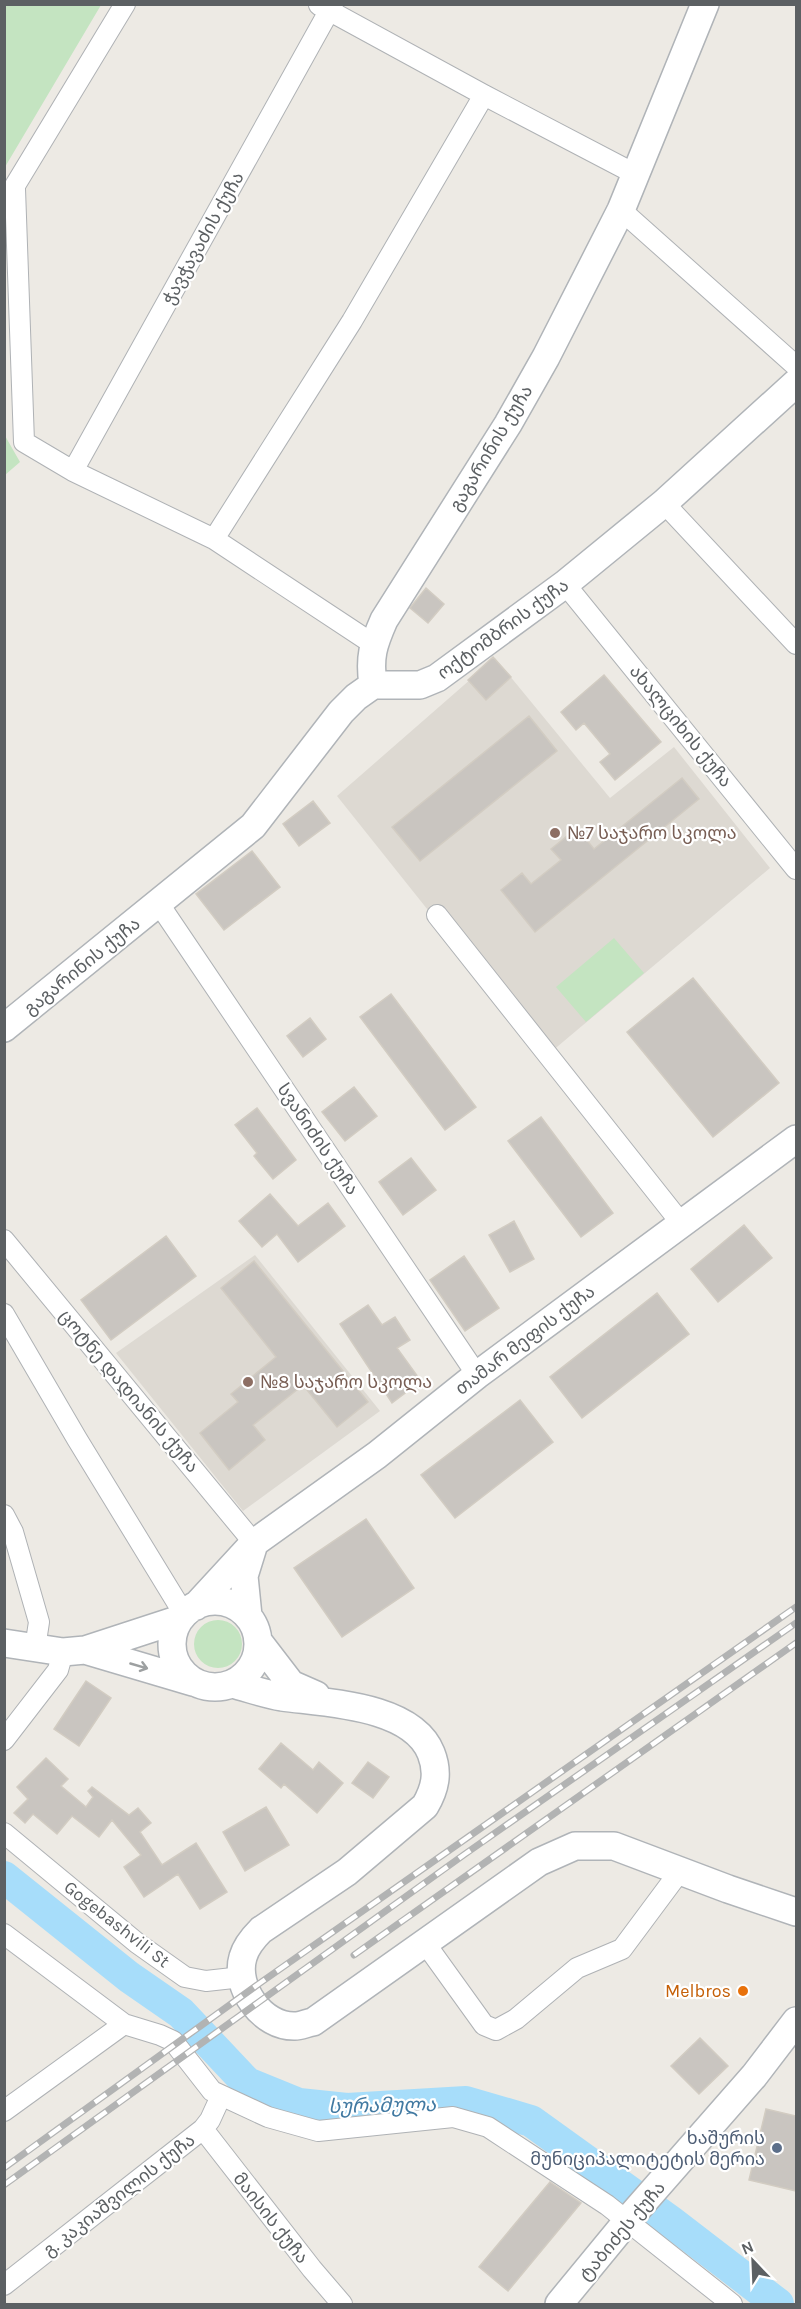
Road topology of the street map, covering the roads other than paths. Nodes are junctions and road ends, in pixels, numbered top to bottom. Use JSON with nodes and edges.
{"nodes":[{"id":1,"x":125,"y":4,"type":"edge"},
{"id":2,"x":705,"y":4,"type":"edge"},
{"id":3,"x":327,"y":7,"type":"edge"},
{"id":4,"x":484,"y":95,"type":"junction"},
{"id":5,"x":637,"y":174,"type":"junction"},
{"id":6,"x":10,"y":196,"type":"edge"},
{"id":7,"x":621,"y":210,"type":"junction"},
{"id":8,"x":796,"y":366,"type":"edge"},
{"id":9,"x":792,"y":395,"type":"edge"},
{"id":10,"x":73,"y":471,"type":"junction"},
{"id":11,"x":664,"y":503,"type":"junction"},
{"id":12,"x":214,"y":540,"type":"junction"},
{"id":13,"x":565,"y":584,"type":"junction"},
{"id":14,"x":373,"y":644,"type":"junction"},
{"id":15,"x":796,"y":644,"type":"edge"},
{"id":16,"x":373,"y":685,"type":"junction"},
{"id":17,"x":796,"y":869,"type":"edge"},
{"id":18,"x":159,"y":904,"type":"junction"},
{"id":19,"x":436,"y":915,"type":"dead end"},
{"id":20,"x":4,"y":1028,"type":"edge"},
{"id":21,"x":796,"y":1139,"type":"edge"},
{"id":22,"x":681,"y":1223,"type":"junction"},
{"id":23,"x":4,"y":1240,"type":"edge"},
{"id":24,"x":4,"y":1314,"type":"edge"},
{"id":25,"x":477,"y":1375,"type":"junction"},
{"id":26,"x":4,"y":1515,"type":"edge"},
{"id":27,"x":255,"y":1542,"type":"junction"},
{"id":28,"x":187,"y":1613,"type":"junction"},
{"id":29,"x":248,"y":1616,"type":"junction"},
{"id":30,"x":258,"y":1641,"type":"junction"},
{"id":31,"x":4,"y":1643,"type":"edge"},
{"id":32,"x":35,"y":1648,"type":"junction"},
{"id":33,"x":74,"y":1651,"type":"junction"},
{"id":34,"x":194,"y":1682,"type":"junction"},
{"id":35,"x":232,"y":1684,"type":"junction"},
{"id":36,"x":337,"y":1703,"type":"junction"},
{"id":37,"x":4,"y":1740,"type":"edge"},
{"id":38,"x":4,"y":1833,"type":"edge"},
{"id":39,"x":680,"y":1871,"type":"junction"},
{"id":40,"x":796,"y":1912,"type":"edge"},
{"id":41,"x":4,"y":1934,"type":"edge"},
{"id":42,"x":425,"y":1943,"type":"junction"},
{"id":43,"x":242,"y":1977,"type":"junction"},
{"id":44,"x":796,"y":2021,"type":"edge"},
{"id":45,"x":124,"y":2024,"type":"junction"},
{"id":46,"x":787,"y":2045,"type":"edge"},
{"id":47,"x":221,"y":2096,"type":"junction"},
{"id":48,"x":4,"y":2111,"type":"edge"},
{"id":49,"x":202,"y":2129,"type":"junction"},
{"id":50,"x":630,"y":2218,"type":"junction"},
{"id":51,"x":4,"y":2285,"type":"edge"},
{"id":52,"x":342,"y":2304,"type":"edge"},
{"id":53,"x":559,"y":2304,"type":"edge"},
{"id":54,"x":732,"y":2304,"type":"edge"}],
"edges":[{"from":1,"to":6,"type":"street"},
{"from":2,"to":5,"type":"street","name":"გაგარინის ქუჩა"},
{"from":3,"to":4,"type":"street"},
{"from":3,"to":10,"type":"street","name":"ჭავჭავაძის ქუჩა"},
{"from":4,"to":5,"type":"street"},
{"from":4,"to":12,"type":"street"},
{"from":5,"to":7,"type":"street","name":"გაგარინის ქუჩა"},
{"from":6,"to":10,"type":"street"},
{"from":7,"to":8,"type":"street"},
{"from":7,"to":14,"type":"street","name":"გაგარინის ქუჩა"},
{"from":9,"to":11,"type":"street","name":"ოქტომბრის ქუჩა"},
{"from":10,"to":12,"type":"street"},
{"from":11,"to":13,"type":"street","name":"ოქტომბრის ქუჩა"},
{"from":11,"to":15,"type":"street"},
{"from":12,"to":14,"type":"street"},
{"from":13,"to":16,"type":"street","name":"ოქტომბრის ქუჩა"},
{"from":13,"to":17,"type":"street","name":"ახალციხის ქუჩა"},
{"from":14,"to":16,"type":"street","name":"გაგარინის ქუჩა"},
{"from":16,"to":18,"type":"street"},
{"from":18,"to":20,"type":"street","name":"გაგარინის ქუჩა"},
{"from":18,"to":25,"type":"street","name":"სვანიძის ქუჩა"},
{"from":19,"to":22,"type":"street"},
{"from":21,"to":22,"type":"street","name":"თამარ მეფის ქუჩა"},
{"from":22,"to":25,"type":"street","name":"თამარ მეფის ქუჩა"},
{"from":23,"to":27,"type":"street","name":"ცოტნე დადიანის ქუჩა"},
{"from":24,"to":28,"type":"street"},
{"from":25,"to":27,"type":"street","name":"თამარ მეფის ქუჩა"},
{"from":26,"to":32,"type":"street"},
{"from":27,"to":28,"type":"street","name":"თამარ მეფის ქუჩა"},
{"from":27,"to":29,"type":"street"},
{"from":28,"to":29,"type":"street"},
{"from":28,"to":33,"type":"street"},
{"from":28,"to":34,"type":"street"},
{"from":29,"to":30,"type":"street"},
{"from":30,"to":35,"type":"street"},
{"from":30,"to":36,"type":"street"},
{"from":31,"to":32,"type":"street"},
{"from":32,"to":33,"type":"street"},
{"from":33,"to":34,"type":"street","one_way":true},
{"from":33,"to":37,"type":"street"},
{"from":34,"to":35,"type":"street"},
{"from":35,"to":36,"type":"street"},
{"from":36,"to":43,"type":"street"},
{"from":38,"to":43,"type":"street","name":"Gogebashvili St"},
{"from":39,"to":40,"type":"street"},
{"from":39,"to":42,"type":"street"},
{"from":39,"to":42,"type":"street"},
{"from":41,"to":45,"type":"street"},
{"from":42,"to":43,"type":"street"},
{"from":44,"to":46,"type":"street","name":"ტაბიძეს ქუჩა"},
{"from":45,"to":47,"type":"street"},
{"from":45,"to":48,"type":"street"},
{"from":46,"to":50,"type":"street","name":"ტაბიძეს ქუჩა"},
{"from":47,"to":49,"type":"street","name":"გ. კაკიაშვილის ქუჩა"},
{"from":47,"to":50,"type":"street"},
{"from":49,"to":51,"type":"street","name":"გ. კაკიაშვილის ქუჩა"},
{"from":49,"to":52,"type":"street","name":"მაისის ქუჩა"},
{"from":50,"to":53,"type":"street","name":"ტაბიძეს ქუჩა"},
{"from":50,"to":54,"type":"street"}]}
